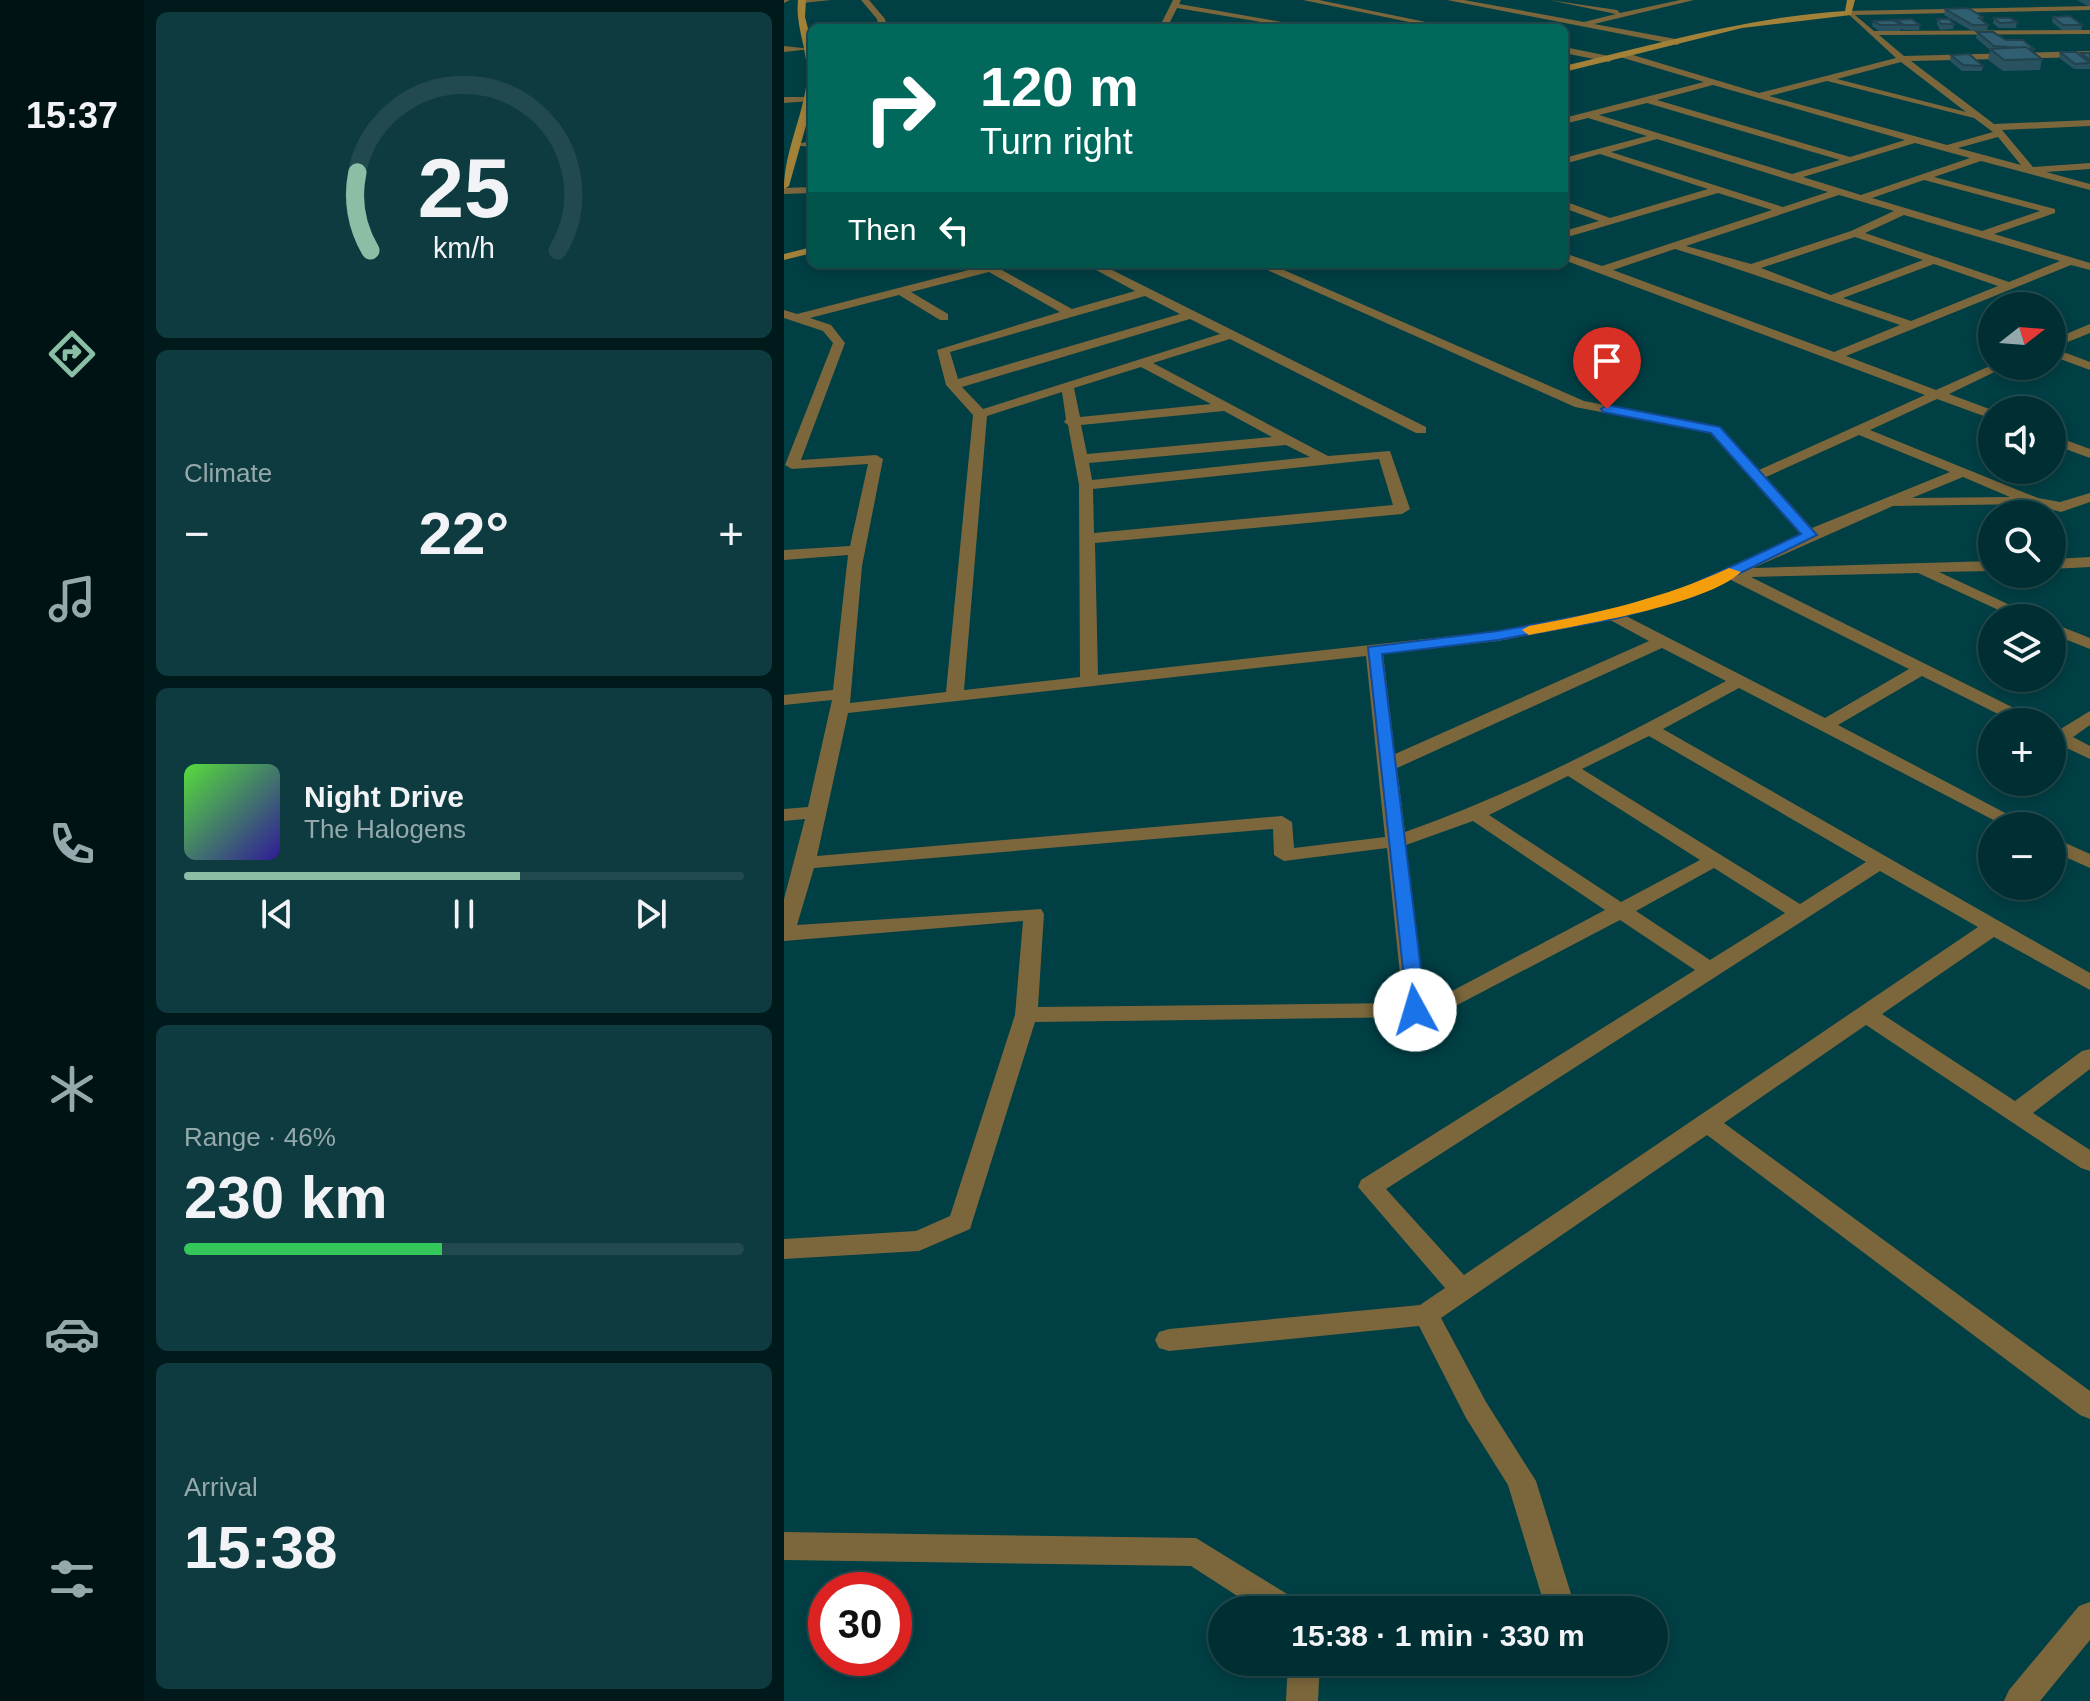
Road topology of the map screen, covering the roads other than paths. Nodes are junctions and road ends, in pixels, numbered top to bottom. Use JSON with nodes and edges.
{"nodes":[{"id":1,"x":827,"y":0,"type":"edge"},
{"id":2,"x":865,"y":0,"type":"edge"},
{"id":3,"x":1307,"y":0,"type":"edge"},
{"id":4,"x":1341,"y":0,"type":"edge"},
{"id":5,"x":1451,"y":0,"type":"edge"},
{"id":6,"x":1494,"y":0,"type":"edge"},
{"id":7,"x":1553,"y":0,"type":"edge"},
{"id":8,"x":1643,"y":0,"type":"edge"},
{"id":9,"x":1690,"y":0,"type":"edge"},
{"id":10,"x":1851,"y":0,"type":"edge"},
{"id":11,"x":1953,"y":0,"type":"edge"},
{"id":12,"x":802,"y":1,"type":"edge"},
{"id":13,"x":1175,"y":3,"type":"edge"},
{"id":14,"x":1326,"y":4,"type":"junction"},
{"id":15,"x":1671,"y":4,"type":"junction"},
{"id":16,"x":1476,"y":5,"type":"junction"},
{"id":17,"x":2090,"y":8,"type":"edge"},
{"id":18,"x":1963,"y":11,"type":"junction"},
{"id":19,"x":1848,"y":13,"type":"junction"},
{"id":20,"x":1625,"y":14,"type":"junction"},
{"id":21,"x":1275,"y":21,"type":"junction"},
{"id":22,"x":882,"y":24,"type":"edge"},
{"id":23,"x":1165,"y":24,"type":"edge"},
{"id":24,"x":1264,"y":24,"type":"edge"},
{"id":25,"x":1291,"y":24,"type":"edge"},
{"id":26,"x":1430,"y":24,"type":"edge"},
{"id":27,"x":1579,"y":25,"type":"junction"},
{"id":28,"x":1966,"y":31,"type":"junction"},
{"id":29,"x":2090,"y":32,"type":"edge"},
{"id":30,"x":1872,"y":33,"type":"junction"},
{"id":31,"x":1678,"y":42,"type":"junction"},
{"id":32,"x":808,"y":43,"type":"edge"},
{"id":33,"x":808,"y":47,"type":"edge"},
{"id":34,"x":784,"y":49,"type":"edge"},
{"id":35,"x":1568,"y":51,"type":"edge"},
{"id":36,"x":2090,"y":54,"type":"edge"},
{"id":37,"x":1623,"y":55,"type":"junction"},
{"id":38,"x":1994,"y":56,"type":"junction"},
{"id":39,"x":1609,"y":59,"type":"junction"},
{"id":40,"x":1902,"y":59,"type":"junction"},
{"id":41,"x":1568,"y":68,"type":"edge"},
{"id":42,"x":1828,"y":79,"type":"junction"},
{"id":43,"x":1712,"y":83,"type":"junction"},
{"id":44,"x":808,"y":94,"type":"edge"},
{"id":45,"x":1759,"y":96,"type":"junction"},
{"id":46,"x":784,"y":100,"type":"edge"},
{"id":47,"x":1648,"y":100,"type":"junction"},
{"id":48,"x":1590,"y":115,"type":"junction"},
{"id":49,"x":808,"y":116,"type":"edge"},
{"id":50,"x":1568,"y":120,"type":"edge"},
{"id":51,"x":2090,"y":123,"type":"edge"},
{"id":52,"x":1993,"y":127,"type":"junction"},
{"id":53,"x":1654,"y":137,"type":"junction"},
{"id":54,"x":1915,"y":140,"type":"junction"},
{"id":55,"x":808,"y":144,"type":"edge"},
{"id":56,"x":796,"y":145,"type":"junction"},
{"id":57,"x":1948,"y":148,"type":"junction"},
{"id":58,"x":1599,"y":151,"type":"junction"},
{"id":59,"x":1983,"y":157,"type":"junction"},
{"id":60,"x":1848,"y":159,"type":"junction"},
{"id":61,"x":1568,"y":160,"type":"edge"},
{"id":62,"x":2090,"y":166,"type":"edge"},
{"id":63,"x":2030,"y":170,"type":"junction"},
{"id":64,"x":1920,"y":176,"type":"junction"},
{"id":65,"x":1794,"y":177,"type":"junction"},
{"id":66,"x":2090,"y":187,"type":"edge"},
{"id":67,"x":784,"y":188,"type":"edge"},
{"id":68,"x":808,"y":190,"type":"edge"},
{"id":69,"x":1716,"y":190,"type":"junction"},
{"id":70,"x":1838,"y":192,"type":"junction"},
{"id":71,"x":1858,"y":199,"type":"junction"},
{"id":72,"x":1568,"y":206,"type":"edge"},
{"id":73,"x":1780,"y":209,"type":"junction"},
{"id":74,"x":1901,"y":212,"type":"junction"},
{"id":75,"x":1609,"y":221,"type":"junction"},
{"id":76,"x":1855,"y":233,"type":"junction"},
{"id":77,"x":1568,"y":234,"type":"edge"},
{"id":78,"x":1984,"y":234,"type":"junction"},
{"id":79,"x":1672,"y":245,"type":"junction"},
{"id":80,"x":808,"y":251,"type":"edge"},
{"id":81,"x":784,"y":257,"type":"edge"},
{"id":82,"x":1568,"y":258,"type":"edge"},
{"id":83,"x":1934,"y":260,"type":"junction"},
{"id":84,"x":2071,"y":261,"type":"junction"},
{"id":85,"x":2090,"y":267,"type":"edge"},
{"id":86,"x":990,"y":268,"type":"joint"},
{"id":87,"x":1099,"y":268,"type":"edge"},
{"id":88,"x":1269,"y":268,"type":"edge"},
{"id":89,"x":1751,"y":268,"type":"junction"},
{"id":90,"x":1601,"y":270,"type":"junction"},
{"id":91,"x":2007,"y":285,"type":"junction"},
{"id":92,"x":900,"y":291,"type":"junction"},
{"id":93,"x":1145,"y":292,"type":"junction"},
{"id":94,"x":1833,"y":298,"type":"junction"},
{"id":95,"x":1070,"y":313,"type":"junction"},
{"id":96,"x":1189,"y":315,"type":"junction"},
{"id":97,"x":791,"y":316,"type":"edge"},
{"id":98,"x":944,"y":317,"type":"dead end"},
{"id":99,"x":1908,"y":324,"type":"junction"},
{"id":100,"x":2090,"y":328,"type":"edge"},
{"id":101,"x":1229,"y":335,"type":"junction"},
{"id":102,"x":2066,"y":339,"type":"edge"},
{"id":103,"x":1833,"y":357,"type":"junction"},
{"id":104,"x":2066,"y":357,"type":"edge"},
{"id":105,"x":1141,"y":362,"type":"junction"},
{"id":106,"x":2090,"y":366,"type":"edge"},
{"id":107,"x":1978,"y":375,"type":"edge"},
{"id":108,"x":953,"y":385,"type":"junction"},
{"id":109,"x":1067,"y":386,"type":"junction"},
{"id":110,"x":1935,"y":394,"type":"junction"},
{"id":111,"x":1227,"y":407,"type":"junction"},
{"id":112,"x":1978,"y":410,"type":"edge"},
{"id":113,"x":980,"y":414,"type":"junction"},
{"id":114,"x":1071,"y":422,"type":"junction"},
{"id":115,"x":1421,"y":430,"type":"dead end"},
{"id":116,"x":1858,"y":430,"type":"junction"},
{"id":117,"x":1291,"y":440,"type":"junction"},
{"id":118,"x":791,"y":444,"type":"edge"},
{"id":119,"x":2066,"y":445,"type":"edge"},
{"id":120,"x":2090,"y":454,"type":"edge"},
{"id":121,"x":1080,"y":459,"type":"junction"},
{"id":122,"x":1327,"y":461,"type":"junction"},
{"id":123,"x":788,"y":465,"type":"edge"},
{"id":124,"x":1963,"y":472,"type":"junction"},
{"id":125,"x":1757,"y":476,"type":"junction"},
{"id":126,"x":1086,"y":485,"type":"junction"},
{"id":127,"x":2090,"y":497,"type":"edge"},
{"id":128,"x":2032,"y":500,"type":"edge"},
{"id":129,"x":1978,"y":502,"type":"edge"},
{"id":130,"x":1888,"y":503,"type":"junction"},
{"id":131,"x":2066,"y":505,"type":"edge"},
{"id":132,"x":1810,"y":535,"type":"junction"},
{"id":133,"x":1085,"y":539,"type":"junction"},
{"id":134,"x":857,"y":550,"type":"junction"},
{"id":135,"x":784,"y":555,"type":"edge"},
{"id":136,"x":2090,"y":562,"type":"edge"},
{"id":137,"x":2066,"y":563,"type":"edge"},
{"id":138,"x":1978,"y":567,"type":"edge"},
{"id":139,"x":1918,"y":569,"type":"junction"},
{"id":140,"x":1730,"y":573,"type":"junction"},
{"id":141,"x":1998,"y":604,"type":"edge"},
{"id":142,"x":1612,"y":615,"type":"junction"},
{"id":143,"x":2066,"y":634,"type":"edge"},
{"id":144,"x":1663,"y":641,"type":"junction"},
{"id":145,"x":2090,"y":644,"type":"edge"},
{"id":146,"x":1374,"y":650,"type":"junction"},
{"id":147,"x":1922,"y":669,"type":"junction"},
{"id":148,"x":1089,"y":681,"type":"junction"},
{"id":149,"x":1738,"y":681,"type":"junction"},
{"id":150,"x":955,"y":695,"type":"junction"},
{"id":151,"x":784,"y":700,"type":"edge"},
{"id":152,"x":840,"y":702,"type":"junction"},
{"id":153,"x":2000,"y":708,"type":"edge"},
{"id":154,"x":2090,"y":716,"type":"edge"},
{"id":155,"x":1825,"y":725,"type":"junction"},
{"id":156,"x":1650,"y":729,"type":"junction"},
{"id":157,"x":2066,"y":730,"type":"edge"},
{"id":158,"x":2066,"y":741,"type":"edge"},
{"id":159,"x":2090,"y":753,"type":"edge"},
{"id":160,"x":1387,"y":765,"type":"junction"},
{"id":161,"x":1569,"y":769,"type":"junction"},
{"id":162,"x":817,"y":812,"type":"junction"},
{"id":163,"x":1993,"y":812,"type":"edge"},
{"id":164,"x":1475,"y":814,"type":"junction"},
{"id":165,"x":784,"y":815,"type":"edge"},
{"id":166,"x":1398,"y":841,"type":"junction"},
{"id":167,"x":2066,"y":850,"type":"edge"},
{"id":168,"x":1715,"y":860,"type":"junction"},
{"id":169,"x":1880,"y":862,"type":"junction"},
{"id":170,"x":2090,"y":862,"type":"edge"},
{"id":171,"x":805,"y":863,"type":"junction"},
{"id":172,"x":1622,"y":912,"type":"junction"},
{"id":173,"x":1800,"y":913,"type":"junction"},
{"id":174,"x":1993,"y":927,"type":"junction"},
{"id":175,"x":784,"y":933,"type":"edge"},
{"id":176,"x":1710,"y":970,"type":"junction"},
{"id":177,"x":2079,"y":970,"type":"edge"},
{"id":178,"x":2090,"y":983,"type":"edge"},
{"id":179,"x":1415,"y":1010,"type":"junction"},
{"id":180,"x":1866,"y":1014,"type":"junction"},
{"id":181,"x":1026,"y":1015,"type":"junction"},
{"id":182,"x":2090,"y":1057,"type":"edge"},
{"id":183,"x":2016,"y":1113,"type":"junction"},
{"id":184,"x":1708,"y":1123,"type":"junction"},
{"id":185,"x":2090,"y":1162,"type":"edge"},
{"id":186,"x":784,"y":1249,"type":"edge"},
{"id":187,"x":1463,"y":1291,"type":"junction"},
{"id":188,"x":1426,"y":1315,"type":"junction"},
{"id":189,"x":1169,"y":1340,"type":"dead end"},
{"id":190,"x":2090,"y":1407,"type":"edge"},
{"id":191,"x":784,"y":1546,"type":"edge"},
{"id":192,"x":1264,"y":1596,"type":"edge"},
{"id":193,"x":1557,"y":1596,"type":"edge"},
{"id":194,"x":2090,"y":1616,"type":"edge"},
{"id":195,"x":1303,"y":1676,"type":"edge"},
{"id":196,"x":1302,"y":1701,"type":"edge"},
{"id":197,"x":2020,"y":1701,"type":"edge"}],
"edges":[{"from":1,"to":12,"type":"street"},
{"from":2,"to":22,"type":"street"},
{"from":3,"to":14,"type":"street"},
{"from":4,"to":14,"type":"street"},
{"from":5,"to":16,"type":"street"},
{"from":6,"to":16,"type":"street"},
{"from":7,"to":20,"type":"street"},
{"from":8,"to":15,"type":"street"},
{"from":9,"to":15,"type":"street"},
{"from":10,"to":19,"type":"street"},
{"from":11,"to":18,"type":"street"},
{"from":12,"to":32,"type":"street"},
{"from":13,"to":21,"type":"street"},
{"from":13,"to":23,"type":"street"},
{"from":14,"to":26,"type":"street"},
{"from":15,"to":20,"type":"street"},
{"from":16,"to":27,"type":"street"},
{"from":17,"to":18,"type":"street"},
{"from":18,"to":19,"type":"street"},
{"from":19,"to":30,"type":"street"},
{"from":19,"to":31,"type":"street"},
{"from":20,"to":27,"type":"street"},
{"from":21,"to":24,"type":"street"},
{"from":21,"to":25,"type":"street"},
{"from":27,"to":31,"type":"street"},
{"from":28,"to":29,"type":"street"},
{"from":28,"to":30,"type":"street"},
{"from":28,"to":38,"type":"street"},
{"from":30,"to":40,"type":"street"},
{"from":31,"to":37,"type":"street"},
{"from":33,"to":34,"type":"street"},
{"from":35,"to":39,"type":"street"},
{"from":36,"to":38,"type":"street"},
{"from":37,"to":39,"type":"street"},
{"from":37,"to":43,"type":"street"},
{"from":38,"to":40,"type":"street"},
{"from":39,"to":41,"type":"street"},
{"from":40,"to":42,"type":"street"},
{"from":40,"to":52,"type":"street"},
{"from":42,"to":45,"type":"street"},
{"from":42,"to":52,"type":"street"},
{"from":43,"to":45,"type":"street"},
{"from":43,"to":47,"type":"street"},
{"from":44,"to":46,"type":"street"},
{"from":45,"to":54,"type":"street"},
{"from":47,"to":48,"type":"street"},
{"from":47,"to":60,"type":"street"},
{"from":48,"to":50,"type":"street"},
{"from":48,"to":53,"type":"street"},
{"from":49,"to":56,"type":"street"},
{"from":51,"to":52,"type":"street"},
{"from":52,"to":57,"type":"street"},
{"from":52,"to":63,"type":"street"},
{"from":53,"to":58,"type":"street"},
{"from":53,"to":65,"type":"street"},
{"from":54,"to":57,"type":"street"},
{"from":54,"to":60,"type":"street"},
{"from":55,"to":56,"type":"street"},
{"from":56,"to":67,"type":"street"},
{"from":57,"to":59,"type":"street"},
{"from":58,"to":61,"type":"street"},
{"from":58,"to":69,"type":"street"},
{"from":59,"to":63,"type":"street"},
{"from":59,"to":64,"type":"street"},
{"from":60,"to":65,"type":"street"},
{"from":62,"to":63,"type":"street"},
{"from":63,"to":66,"type":"street"},
{"from":64,"to":71,"type":"street"},
{"from":64,"to":78,"type":"street"},
{"from":65,"to":70,"type":"street"},
{"from":67,"to":68,"type":"street"},
{"from":69,"to":73,"type":"street"},
{"from":69,"to":75,"type":"street"},
{"from":70,"to":71,"type":"street"},
{"from":70,"to":73,"type":"street"},
{"from":71,"to":74,"type":"street"},
{"from":72,"to":75,"type":"street"},
{"from":73,"to":79,"type":"street"},
{"from":74,"to":76,"type":"street"},
{"from":74,"to":78,"type":"street"},
{"from":75,"to":77,"type":"street"},
{"from":76,"to":83,"type":"street"},
{"from":76,"to":89,"type":"street"},
{"from":78,"to":84,"type":"street"},
{"from":79,"to":89,"type":"street"},
{"from":79,"to":90,"type":"street"},
{"from":80,"to":81,"type":"street"},
{"from":82,"to":90,"type":"street"},
{"from":83,"to":91,"type":"street"},
{"from":83,"to":94,"type":"street"},
{"from":84,"to":85,"type":"street"},
{"from":84,"to":91,"type":"street"},
{"from":86,"to":92,"type":"street"},
{"from":86,"to":95,"type":"street"},
{"from":87,"to":93,"type":"street"},
{"from":88,"to":125,"type":"street"},
{"from":89,"to":94,"type":"street"},
{"from":90,"to":103,"type":"street"},
{"from":91,"to":99,"type":"street"},
{"from":92,"to":97,"type":"street"},
{"from":92,"to":98,"type":"street"},
{"from":93,"to":95,"type":"street"},
{"from":93,"to":96,"type":"street"},
{"from":94,"to":99,"type":"street"},
{"from":95,"to":108,"type":"street"},
{"from":96,"to":101,"type":"street"},
{"from":96,"to":108,"type":"street"},
{"from":97,"to":118,"type":"street"},
{"from":99,"to":103,"type":"street"},
{"from":100,"to":102,"type":"street"},
{"from":101,"to":105,"type":"street"},
{"from":101,"to":115,"type":"street"},
{"from":103,"to":110,"type":"street"},
{"from":104,"to":106,"type":"street"},
{"from":105,"to":109,"type":"street"},
{"from":105,"to":111,"type":"street"},
{"from":107,"to":110,"type":"street"},
{"from":108,"to":113,"type":"street"},
{"from":109,"to":113,"type":"street"},
{"from":109,"to":114,"type":"street"},
{"from":110,"to":112,"type":"street"},
{"from":110,"to":116,"type":"street"},
{"from":111,"to":114,"type":"street"},
{"from":111,"to":117,"type":"street"},
{"from":113,"to":150,"type":"street"},
{"from":114,"to":121,"type":"street"},
{"from":116,"to":124,"type":"street"},
{"from":116,"to":125,"type":"street"},
{"from":117,"to":121,"type":"street"},
{"from":117,"to":122,"type":"street"},
{"from":118,"to":123,"type":"street"},
{"from":119,"to":120,"type":"street"},
{"from":121,"to":126,"type":"street"},
{"from":122,"to":126,"type":"street"},
{"from":122,"to":133,"type":"street"},
{"from":123,"to":134,"type":"street"},
{"from":124,"to":128,"type":"street"},
{"from":124,"to":130,"type":"street"},
{"from":125,"to":132,"type":"street"},
{"from":126,"to":133,"type":"street"},
{"from":127,"to":131,"type":"street"},
{"from":129,"to":130,"type":"street"},
{"from":130,"to":132,"type":"street"},
{"from":132,"to":140,"type":"street"},
{"from":133,"to":148,"type":"street"},
{"from":134,"to":135,"type":"street"},
{"from":134,"to":152,"type":"street"},
{"from":136,"to":137,"type":"street"},
{"from":138,"to":139,"type":"street"},
{"from":139,"to":140,"type":"street"},
{"from":139,"to":141,"type":"street"},
{"from":140,"to":142,"type":"street"},
{"from":140,"to":147,"type":"street"},
{"from":142,"to":144,"type":"street"},
{"from":142,"to":146,"type":"street"},
{"from":143,"to":145,"type":"street"},
{"from":144,"to":149,"type":"street"},
{"from":144,"to":160,"type":"street"},
{"from":146,"to":148,"type":"street"},
{"from":146,"to":160,"type":"street"},
{"from":147,"to":153,"type":"street"},
{"from":147,"to":155,"type":"street"},
{"from":148,"to":150,"type":"street"},
{"from":149,"to":155,"type":"street"},
{"from":149,"to":156,"type":"street"},
{"from":150,"to":152,"type":"street"},
{"from":151,"to":152,"type":"street"},
{"from":152,"to":162,"type":"street"},
{"from":154,"to":157,"type":"street"},
{"from":155,"to":163,"type":"street"},
{"from":156,"to":161,"type":"street"},
{"from":156,"to":169,"type":"street"},
{"from":158,"to":159,"type":"street"},
{"from":160,"to":166,"type":"street"},
{"from":161,"to":164,"type":"street"},
{"from":161,"to":168,"type":"street"},
{"from":162,"to":165,"type":"street"},
{"from":162,"to":171,"type":"street"},
{"from":164,"to":166,"type":"street"},
{"from":164,"to":172,"type":"street"},
{"from":166,"to":171,"type":"street"},
{"from":166,"to":179,"type":"street"},
{"from":167,"to":170,"type":"street"},
{"from":168,"to":172,"type":"street"},
{"from":168,"to":173,"type":"street"},
{"from":169,"to":173,"type":"street"},
{"from":169,"to":174,"type":"street"},
{"from":171,"to":175,"type":"street"},
{"from":172,"to":176,"type":"street"},
{"from":172,"to":179,"type":"street"},
{"from":173,"to":176,"type":"street"},
{"from":174,"to":177,"type":"street"},
{"from":174,"to":180,"type":"street"},
{"from":175,"to":181,"type":"street"},
{"from":176,"to":187,"type":"street"},
{"from":177,"to":178,"type":"street"},
{"from":179,"to":181,"type":"street"},
{"from":180,"to":183,"type":"street"},
{"from":180,"to":184,"type":"street"},
{"from":181,"to":186,"type":"street"},
{"from":182,"to":183,"type":"street"},
{"from":183,"to":185,"type":"street"},
{"from":184,"to":187,"type":"street"},
{"from":184,"to":190,"type":"street"},
{"from":187,"to":188,"type":"street"},
{"from":188,"to":189,"type":"street"},
{"from":188,"to":193,"type":"street"},
{"from":191,"to":192,"type":"street"},
{"from":194,"to":197,"type":"street"},
{"from":195,"to":196,"type":"street"}]}
